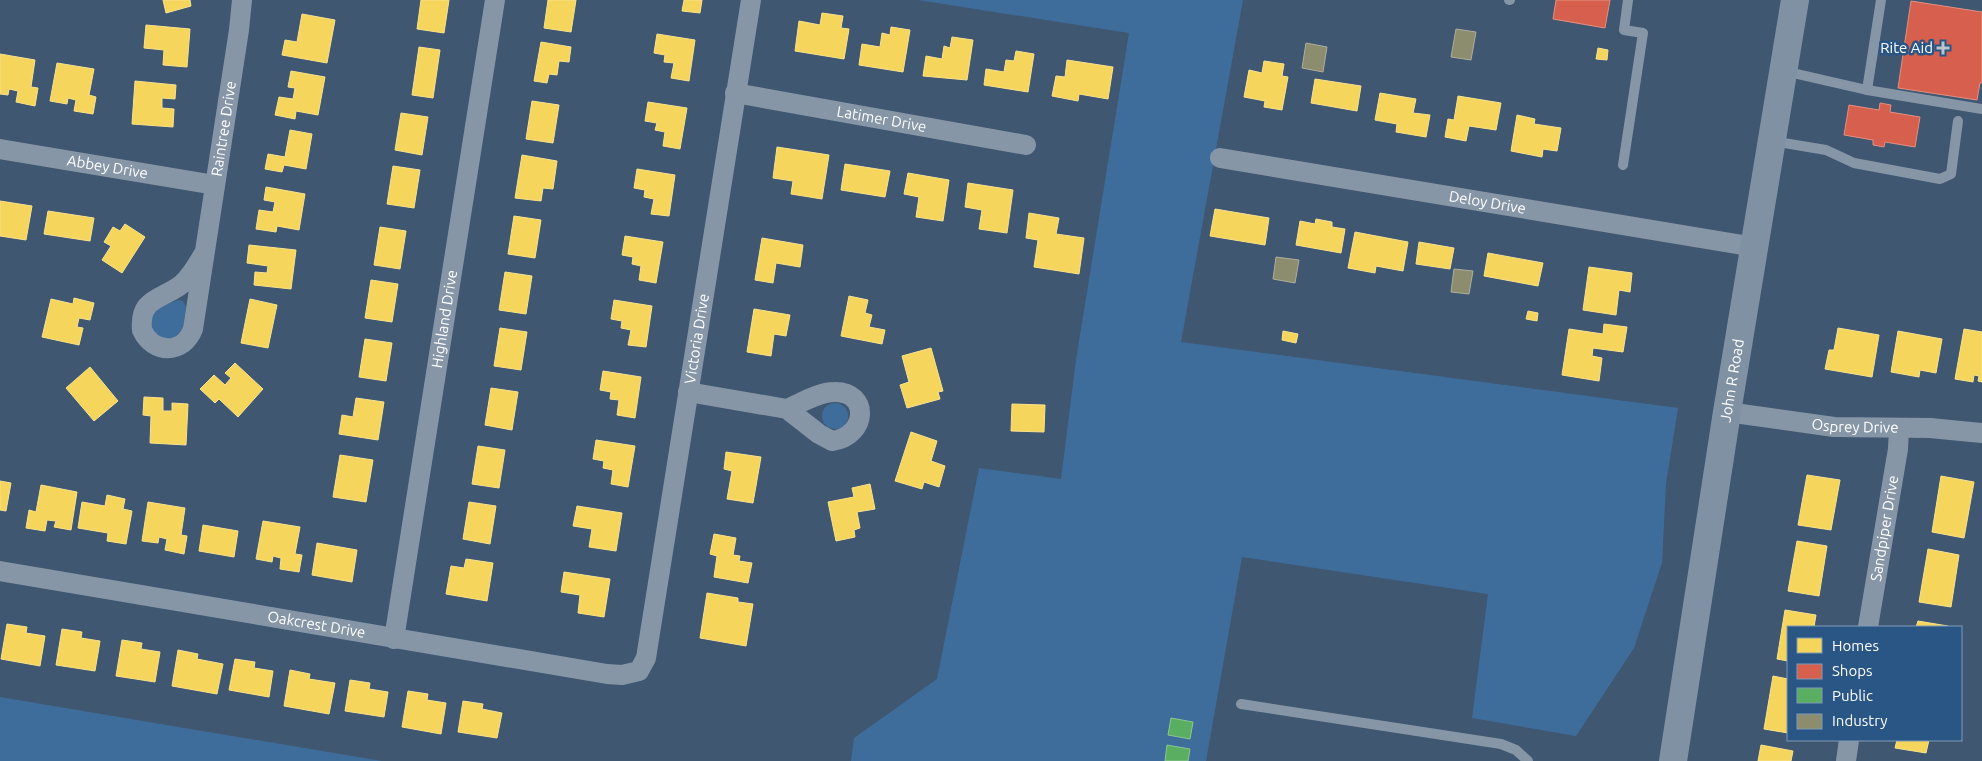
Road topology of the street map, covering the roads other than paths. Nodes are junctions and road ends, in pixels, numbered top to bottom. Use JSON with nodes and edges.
{"nodes":[{"id":1,"x":242,"y":0,"type":"edge"},
{"id":2,"x":495,"y":0,"type":"edge"},
{"id":3,"x":751,"y":0,"type":"edge"},
{"id":4,"x":1628,"y":0,"type":"edge"},
{"id":5,"x":1795,"y":0,"type":"edge"},
{"id":6,"x":1881,"y":0,"type":"edge"},
{"id":7,"x":1783,"y":71,"type":"junction"},
{"id":8,"x":1867,"y":90,"type":"junction"},
{"id":9,"x":735,"y":93,"type":"junction"},
{"id":10,"x":1982,"y":109,"type":"edge"},
{"id":11,"x":1958,"y":121,"type":"dead end"},
{"id":12,"x":1771,"y":140,"type":"junction"},
{"id":13,"x":1026,"y":145,"type":"dead end"},
{"id":14,"x":0,"y":149,"type":"edge"},
{"id":15,"x":1220,"y":158,"type":"dead end"},
{"id":16,"x":1623,"y":165,"type":"dead end"},
{"id":17,"x":215,"y":185,"type":"junction"},
{"id":18,"x":1755,"y":247,"type":"junction"},
{"id":19,"x":203,"y":255,"type":"dead end"},
{"id":20,"x":688,"y":392,"type":"junction"},
{"id":21,"x":787,"y":409,"type":"dead end"},
{"id":22,"x":1727,"y":412,"type":"junction"},
{"id":23,"x":1899,"y":428,"type":"junction"},
{"id":24,"x":1982,"y":433,"type":"edge"},
{"id":25,"x":0,"y":571,"type":"edge"},
{"id":26,"x":1868,"y":626,"type":"edge"},
{"id":27,"x":394,"y":638,"type":"junction"},
{"id":28,"x":634,"y":674,"type":"joint"},
{"id":29,"x":1241,"y":704,"type":"dead end"},
{"id":30,"x":1849,"y":741,"type":"edge"},
{"id":31,"x":1528,"y":761,"type":"edge"},
{"id":32,"x":1673,"y":761,"type":"edge"},
{"id":33,"x":1846,"y":761,"type":"edge"}],
"edges":[{"from":1,"to":17,"type":"street","name":"Raintree Drive"},
{"from":2,"to":27,"type":"street","name":"Highland Drive"},
{"from":3,"to":9,"type":"street","name":"Victoria Drive"},
{"from":4,"to":16,"type":"lane"},
{"from":5,"to":7,"type":"main road","name":"John R Road"},
{"from":6,"to":8,"type":"lane"},
{"from":7,"to":8,"type":"lane"},
{"from":7,"to":12,"type":"main road","name":"John R Road"},
{"from":8,"to":10,"type":"lane"},
{"from":9,"to":13,"type":"street","name":"Latimer Drive"},
{"from":9,"to":20,"type":"street","name":"Victoria Drive"},
{"from":11,"to":12,"type":"lane"},
{"from":12,"to":18,"type":"main road","name":"John R Road"},
{"from":14,"to":17,"type":"street","name":"Abbey Drive"},
{"from":15,"to":18,"type":"street","name":"Deloy Drive"},
{"from":17,"to":19,"type":"street","name":"Raintree Drive"},
{"from":18,"to":22,"type":"main road","name":"John R Road"},
{"from":20,"to":21,"type":"street"},
{"from":20,"to":28,"type":"street","name":"Victoria Drive"},
{"from":22,"to":23,"type":"street","name":"Osprey Drive"},
{"from":22,"to":32,"type":"main road","name":"John R Road"},
{"from":23,"to":24,"type":"street","name":"Osprey Drive"},
{"from":23,"to":26,"type":"street","name":"Sandpiper Drive"},
{"from":25,"to":27,"type":"street","name":"Oakcrest Drive"},
{"from":27,"to":28,"type":"street","name":"Oakcrest Drive"},
{"from":29,"to":31,"type":"lane"},
{"from":30,"to":33,"type":"street"}]}
